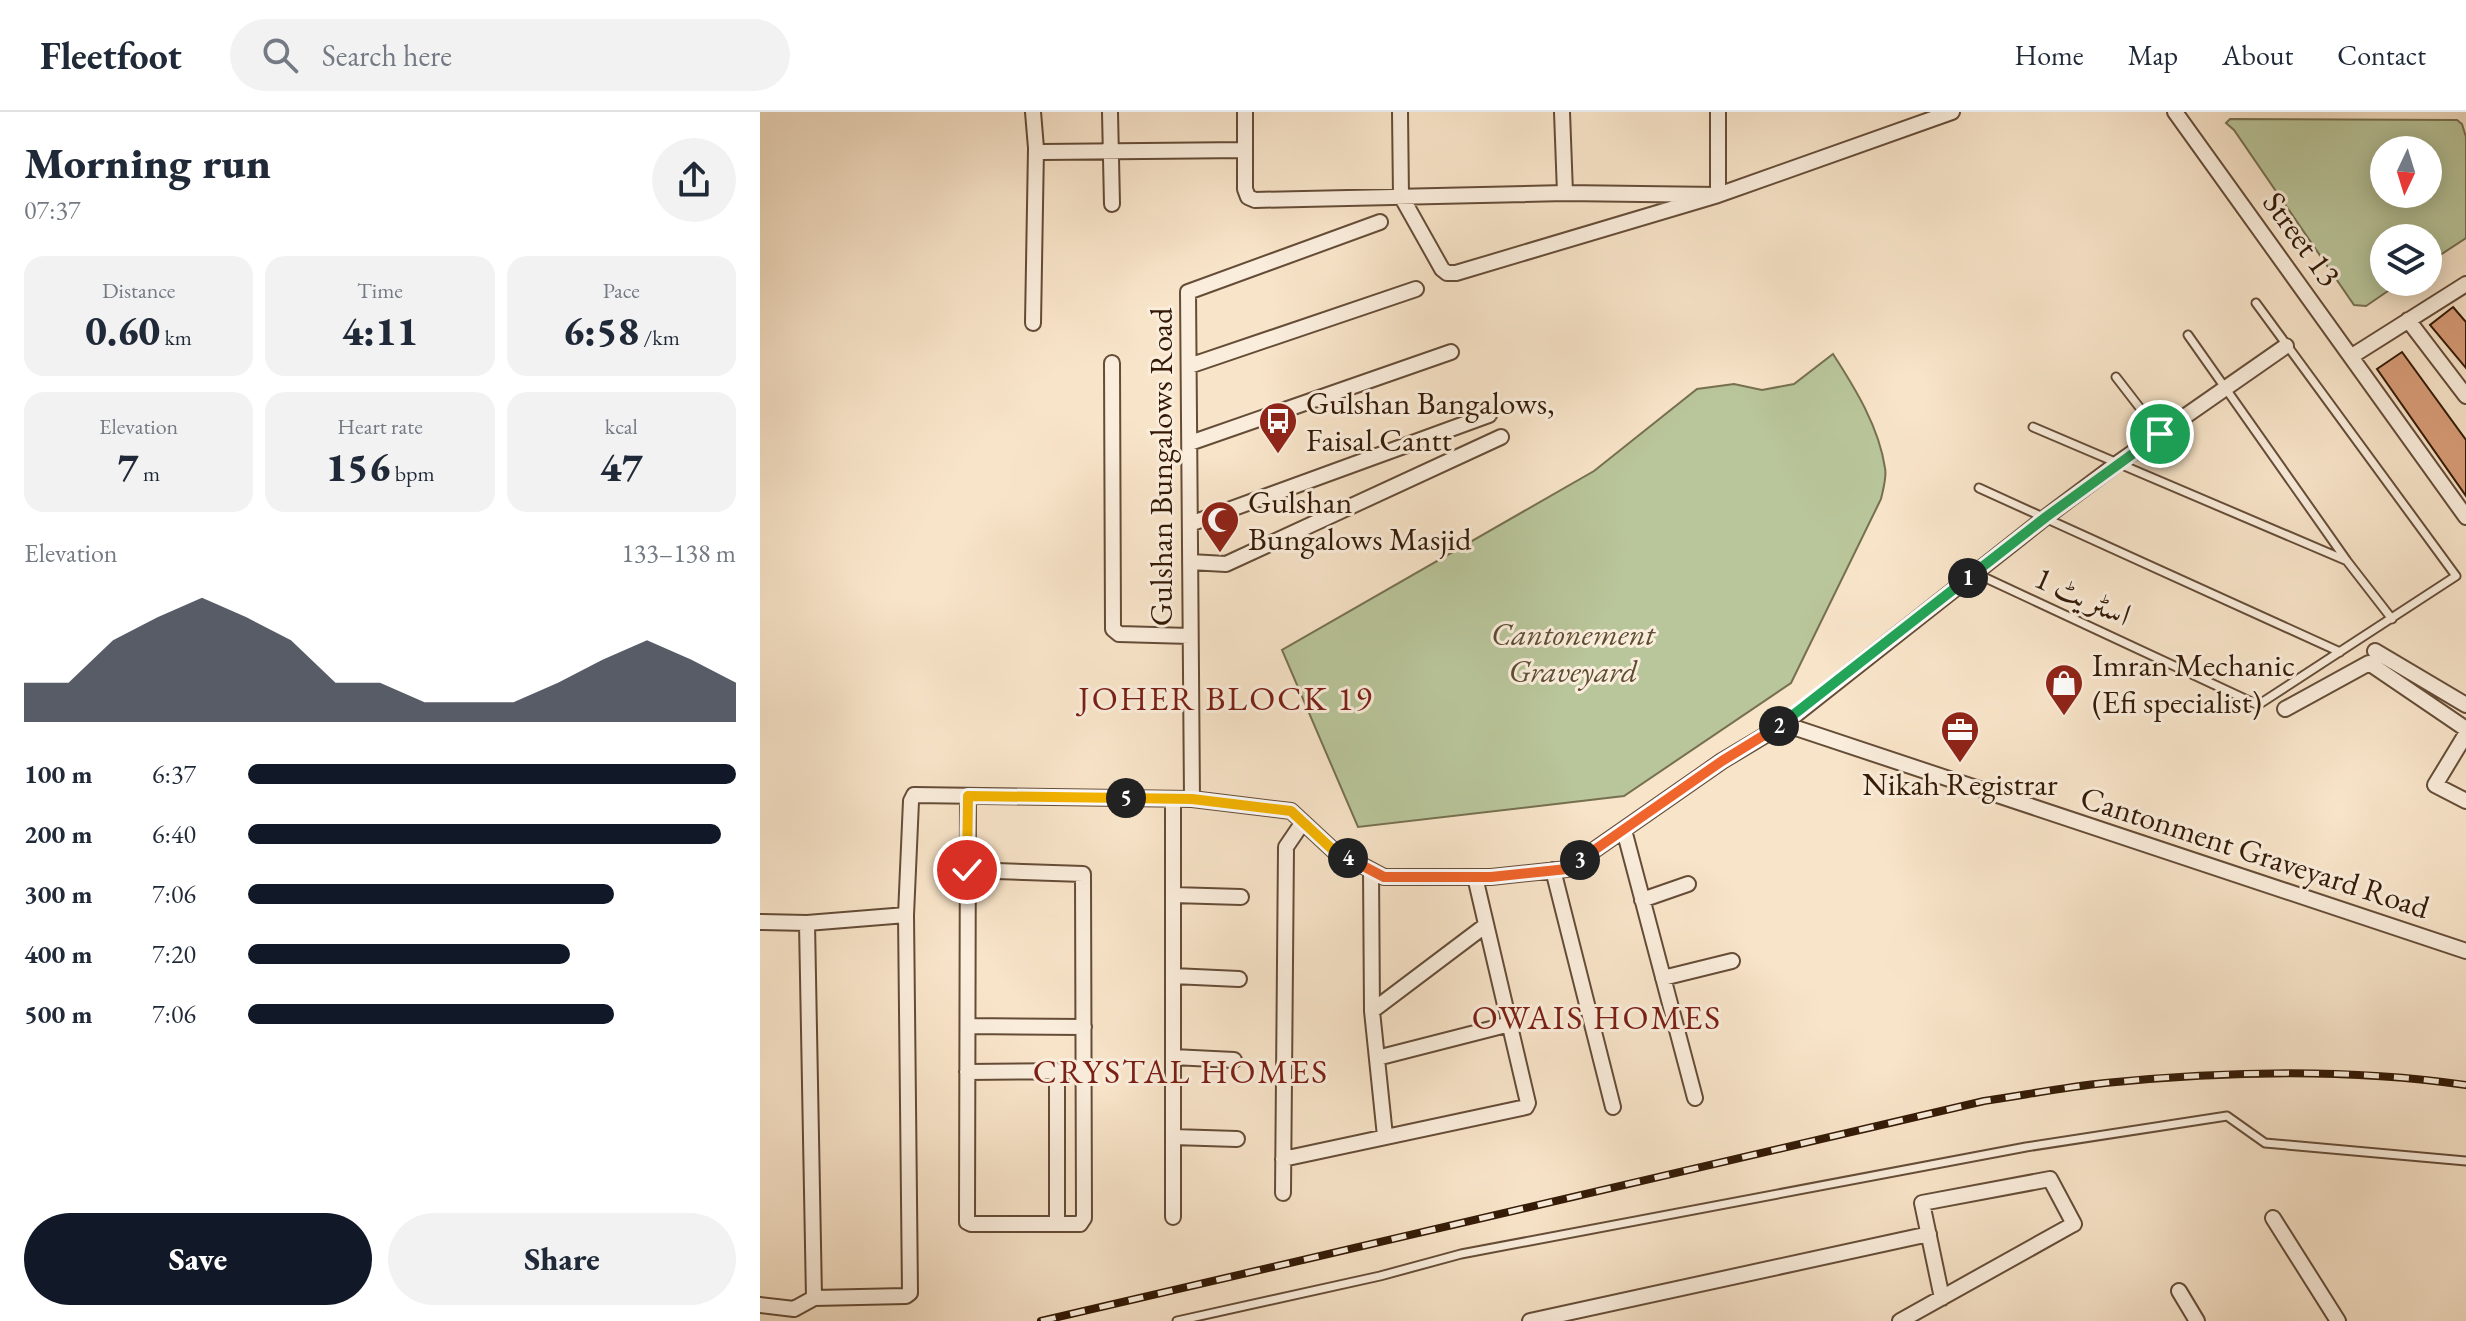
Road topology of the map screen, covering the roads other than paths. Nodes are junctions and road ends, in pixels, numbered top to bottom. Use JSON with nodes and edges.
{"nodes":[{"id":1,"x":1033,"y":112,"type":"edge"},
{"id":2,"x":1110,"y":112,"type":"edge"},
{"id":3,"x":1245,"y":112,"type":"edge"},
{"id":4,"x":1400,"y":112,"type":"edge"},
{"id":5,"x":1562,"y":112,"type":"edge"},
{"id":6,"x":1718,"y":112,"type":"edge"},
{"id":7,"x":1952,"y":112,"type":"edge"},
{"id":8,"x":2175,"y":112,"type":"edge"},
{"id":9,"x":1036,"y":148,"type":"junction"},
{"id":10,"x":1245,"y":150,"type":"junction"},
{"id":11,"x":1110,"y":151,"type":"junction"},
{"id":12,"x":1565,"y":193,"type":"junction"},
{"id":13,"x":1718,"y":195,"type":"junction"},
{"id":14,"x":1401,"y":196,"type":"junction"},
{"id":15,"x":1112,"y":204,"type":"dead end"},
{"id":16,"x":1380,"y":222,"type":"dead end"},
{"id":17,"x":2466,"y":284,"type":"edge"},
{"id":18,"x":1416,"y":289,"type":"dead end"},
{"id":19,"x":2256,"y":303,"type":"dead end"},
{"id":20,"x":2408,"y":320,"type":"junction"},
{"id":21,"x":1033,"y":323,"type":"dead end"},
{"id":22,"x":2188,"y":335,"type":"dead end"},
{"id":23,"x":2286,"y":346,"type":"junction"},
{"id":24,"x":1451,"y":352,"type":"dead end"},
{"id":25,"x":2352,"y":356,"type":"junction"},
{"id":26,"x":1112,"y":363,"type":"dead end"},
{"id":27,"x":1189,"y":366,"type":"junction"},
{"id":28,"x":2116,"y":377,"type":"dead end"},
{"id":29,"x":2225,"y":389,"type":"junction"},
{"id":30,"x":2466,"y":396,"type":"edge"},
{"id":31,"x":1489,"y":415,"type":"dead end"},
{"id":32,"x":2033,"y":427,"type":"dead end"},
{"id":33,"x":2160,"y":434,"type":"junction"},
{"id":34,"x":1501,"y":437,"type":"dead end"},
{"id":35,"x":1190,"y":443,"type":"junction"},
{"id":36,"x":2118,"y":463,"type":"junction"},
{"id":37,"x":1979,"y":488,"type":"dead end"},
{"id":38,"x":2046,"y":517,"type":"junction"},
{"id":39,"x":2466,"y":517,"type":"edge"},
{"id":40,"x":1190,"y":524,"type":"junction"},
{"id":41,"x":2347,"y":561,"type":"junction"},
{"id":42,"x":1190,"y":562,"type":"junction"},
{"id":43,"x":1975,"y":573,"type":"junction"},
{"id":44,"x":2392,"y":619,"type":"junction"},
{"id":45,"x":1190,"y":636,"type":"junction"},
{"id":46,"x":2375,"y":651,"type":"dead end"},
{"id":47,"x":2340,"y":652,"type":"junction"},
{"id":48,"x":2466,"y":705,"type":"edge"},
{"id":49,"x":2285,"y":709,"type":"dead end"},
{"id":50,"x":1784,"y":724,"type":"junction"},
{"id":51,"x":2466,"y":731,"type":"edge"},
{"id":52,"x":968,"y":796,"type":"junction"},
{"id":53,"x":1173,"y":799,"type":"junction"},
{"id":54,"x":1192,"y":799,"type":"junction"},
{"id":55,"x":2466,"y":801,"type":"edge"},
{"id":56,"x":1303,"y":822,"type":"junction"},
{"id":57,"x":1624,"y":830,"type":"junction"},
{"id":58,"x":967,"y":870,"type":"junction"},
{"id":59,"x":1371,"y":870,"type":"junction"},
{"id":60,"x":1553,"y":870,"type":"junction"},
{"id":61,"x":1475,"y":877,"type":"junction"},
{"id":62,"x":1688,"y":884,"type":"dead end"},
{"id":63,"x":1173,"y":895,"type":"junction"},
{"id":64,"x":1241,"y":897,"type":"dead end"},
{"id":65,"x":1642,"y":900,"type":"junction"},
{"id":66,"x":906,"y":915,"type":"junction"},
{"id":67,"x":760,"y":922,"type":"edge"},
{"id":68,"x":807,"y":923,"type":"junction"},
{"id":69,"x":1486,"y":925,"type":"junction"},
{"id":70,"x":2466,"y":951,"type":"edge"},
{"id":71,"x":1732,"y":961,"type":"dead end"},
{"id":72,"x":1173,"y":976,"type":"junction"},
{"id":73,"x":1663,"y":978,"type":"junction"},
{"id":74,"x":1239,"y":979,"type":"dead end"},
{"id":75,"x":1372,"y":1011,"type":"junction"},
{"id":76,"x":1510,"y":1024,"type":"junction"},
{"id":77,"x":968,"y":1026,"type":"junction"},
{"id":78,"x":1084,"y":1027,"type":"junction"},
{"id":79,"x":1173,"y":1057,"type":"junction"},
{"id":80,"x":1377,"y":1058,"type":"junction"},
{"id":81,"x":1234,"y":1060,"type":"dead end"},
{"id":82,"x":1057,"y":1071,"type":"junction"},
{"id":83,"x":1084,"y":1071,"type":"junction"},
{"id":84,"x":967,"y":1072,"type":"junction"},
{"id":85,"x":1695,"y":1098,"type":"dead end"},
{"id":86,"x":1613,"y":1107,"type":"dead end"},
{"id":87,"x":1385,"y":1136,"type":"junction"},
{"id":88,"x":1173,"y":1137,"type":"junction"},
{"id":89,"x":1237,"y":1139,"type":"dead end"},
{"id":90,"x":1283,"y":1159,"type":"junction"},
{"id":91,"x":2466,"y":1161,"type":"edge"},
{"id":92,"x":1283,"y":1193,"type":"dead end"},
{"id":93,"x":1173,"y":1217,"type":"dead end"},
{"id":94,"x":2273,"y":1218,"type":"dead end"},
{"id":95,"x":1057,"y":1224,"type":"junction"},
{"id":96,"x":1929,"y":1234,"type":"junction"},
{"id":97,"x":2179,"y":1291,"type":"dead end"},
{"id":98,"x":814,"y":1298,"type":"junction"},
{"id":99,"x":1942,"y":1298,"type":"junction"},
{"id":100,"x":761,"y":1308,"type":"edge"},
{"id":101,"x":1177,"y":1321,"type":"edge"},
{"id":102,"x":1530,"y":1321,"type":"edge"},
{"id":103,"x":1900,"y":1321,"type":"edge"},
{"id":104,"x":2197,"y":1321,"type":"edge"},
{"id":105,"x":2338,"y":1321,"type":"edge"}],
"edges":[{"from":1,"to":9,"type":"street"},
{"from":2,"to":11,"type":"street"},
{"from":3,"to":10,"type":"street"},
{"from":4,"to":14,"type":"street"},
{"from":5,"to":12,"type":"street"},
{"from":6,"to":13,"type":"street"},
{"from":7,"to":13,"type":"street"},
{"from":8,"to":25,"type":"street","name":"Street 13"},
{"from":9,"to":11,"type":"street"},
{"from":9,"to":21,"type":"street"},
{"from":10,"to":11,"type":"street"},
{"from":10,"to":14,"type":"street"},
{"from":11,"to":15,"type":"street"},
{"from":12,"to":13,"type":"street"},
{"from":12,"to":14,"type":"street"},
{"from":13,"to":14,"type":"street"},
{"from":16,"to":27,"type":"street","name":"Gulshan Bungalows Road"},
{"from":17,"to":20,"type":"street"},
{"from":18,"to":27,"type":"street"},
{"from":19,"to":23,"type":"lane"},
{"from":20,"to":25,"type":"street"},
{"from":20,"to":30,"type":"street"},
{"from":22,"to":29,"type":"lane"},
{"from":23,"to":29,"type":"street"},
{"from":23,"to":44,"type":"lane"},
{"from":24,"to":35,"type":"street"},
{"from":25,"to":39,"type":"street","name":"Street 13"},
{"from":26,"to":45,"type":"street"},
{"from":27,"to":35,"type":"street","name":"Gulshan Bungalows Road"},
{"from":28,"to":33,"type":"lane"},
{"from":29,"to":33,"type":"street"},
{"from":29,"to":41,"type":"lane"},
{"from":31,"to":40,"type":"street"},
{"from":32,"to":36,"type":"lane"},
{"from":33,"to":36,"type":"street"},
{"from":34,"to":42,"type":"street"},
{"from":35,"to":40,"type":"street","name":"Gulshan Bungalows Road"},
{"from":36,"to":38,"type":"street"},
{"from":36,"to":41,"type":"lane"},
{"from":37,"to":38,"type":"lane"},
{"from":38,"to":43,"type":"street"},
{"from":38,"to":47,"type":"lane"},
{"from":40,"to":42,"type":"street","name":"Gulshan Bungalows Road"},
{"from":41,"to":44,"type":"lane"},
{"from":42,"to":45,"type":"street","name":"Gulshan Bungalows Road"},
{"from":43,"to":47,"type":"lane","name":"اسٹریٹ 1"},
{"from":43,"to":50,"type":"street"},
{"from":44,"to":47,"type":"lane"},
{"from":45,"to":54,"type":"street","name":"Gulshan Bungalows Road"},
{"from":46,"to":48,"type":"street"},
{"from":49,"to":51,"type":"street"},
{"from":50,"to":57,"type":"street"},
{"from":50,"to":70,"type":"street","name":"Cantonment Graveyard Road"},
{"from":51,"to":55,"type":"street"},
{"from":52,"to":53,"type":"street"},
{"from":52,"to":58,"type":"street"},
{"from":52,"to":66,"type":"street"},
{"from":53,"to":54,"type":"street"},
{"from":53,"to":63,"type":"street"},
{"from":54,"to":56,"type":"street"},
{"from":56,"to":59,"type":"street"},
{"from":56,"to":90,"type":"street"},
{"from":57,"to":60,"type":"street"},
{"from":57,"to":65,"type":"street"},
{"from":58,"to":77,"type":"street"},
{"from":58,"to":78,"type":"street"},
{"from":59,"to":61,"type":"street"},
{"from":59,"to":75,"type":"street"},
{"from":60,"to":61,"type":"street"},
{"from":60,"to":86,"type":"street"},
{"from":61,"to":69,"type":"street"},
{"from":62,"to":65,"type":"street"},
{"from":63,"to":64,"type":"street"},
{"from":63,"to":72,"type":"street"},
{"from":65,"to":73,"type":"street"},
{"from":66,"to":68,"type":"street"},
{"from":66,"to":98,"type":"street"},
{"from":67,"to":68,"type":"street"},
{"from":68,"to":98,"type":"street"},
{"from":69,"to":75,"type":"street"},
{"from":69,"to":76,"type":"street"},
{"from":71,"to":73,"type":"street"},
{"from":72,"to":74,"type":"street"},
{"from":72,"to":79,"type":"street"},
{"from":73,"to":85,"type":"street"},
{"from":75,"to":80,"type":"street"},
{"from":76,"to":80,"type":"street"},
{"from":76,"to":87,"type":"street"},
{"from":77,"to":78,"type":"street"},
{"from":77,"to":84,"type":"street"},
{"from":78,"to":83,"type":"street"},
{"from":79,"to":81,"type":"street"},
{"from":79,"to":88,"type":"street"},
{"from":80,"to":87,"type":"street"},
{"from":82,"to":83,"type":"street"},
{"from":82,"to":84,"type":"street"},
{"from":82,"to":95,"type":"street"},
{"from":83,"to":95,"type":"street"},
{"from":84,"to":95,"type":"street"},
{"from":87,"to":90,"type":"street"},
{"from":88,"to":89,"type":"street"},
{"from":88,"to":93,"type":"street"},
{"from":90,"to":92,"type":"street"},
{"from":91,"to":101,"type":"lane"},
{"from":94,"to":105,"type":"street"},
{"from":96,"to":99,"type":"street"},
{"from":96,"to":99,"type":"street"},
{"from":96,"to":102,"type":"street"},
{"from":97,"to":104,"type":"street"},
{"from":98,"to":100,"type":"street"},
{"from":99,"to":103,"type":"street"}]}
